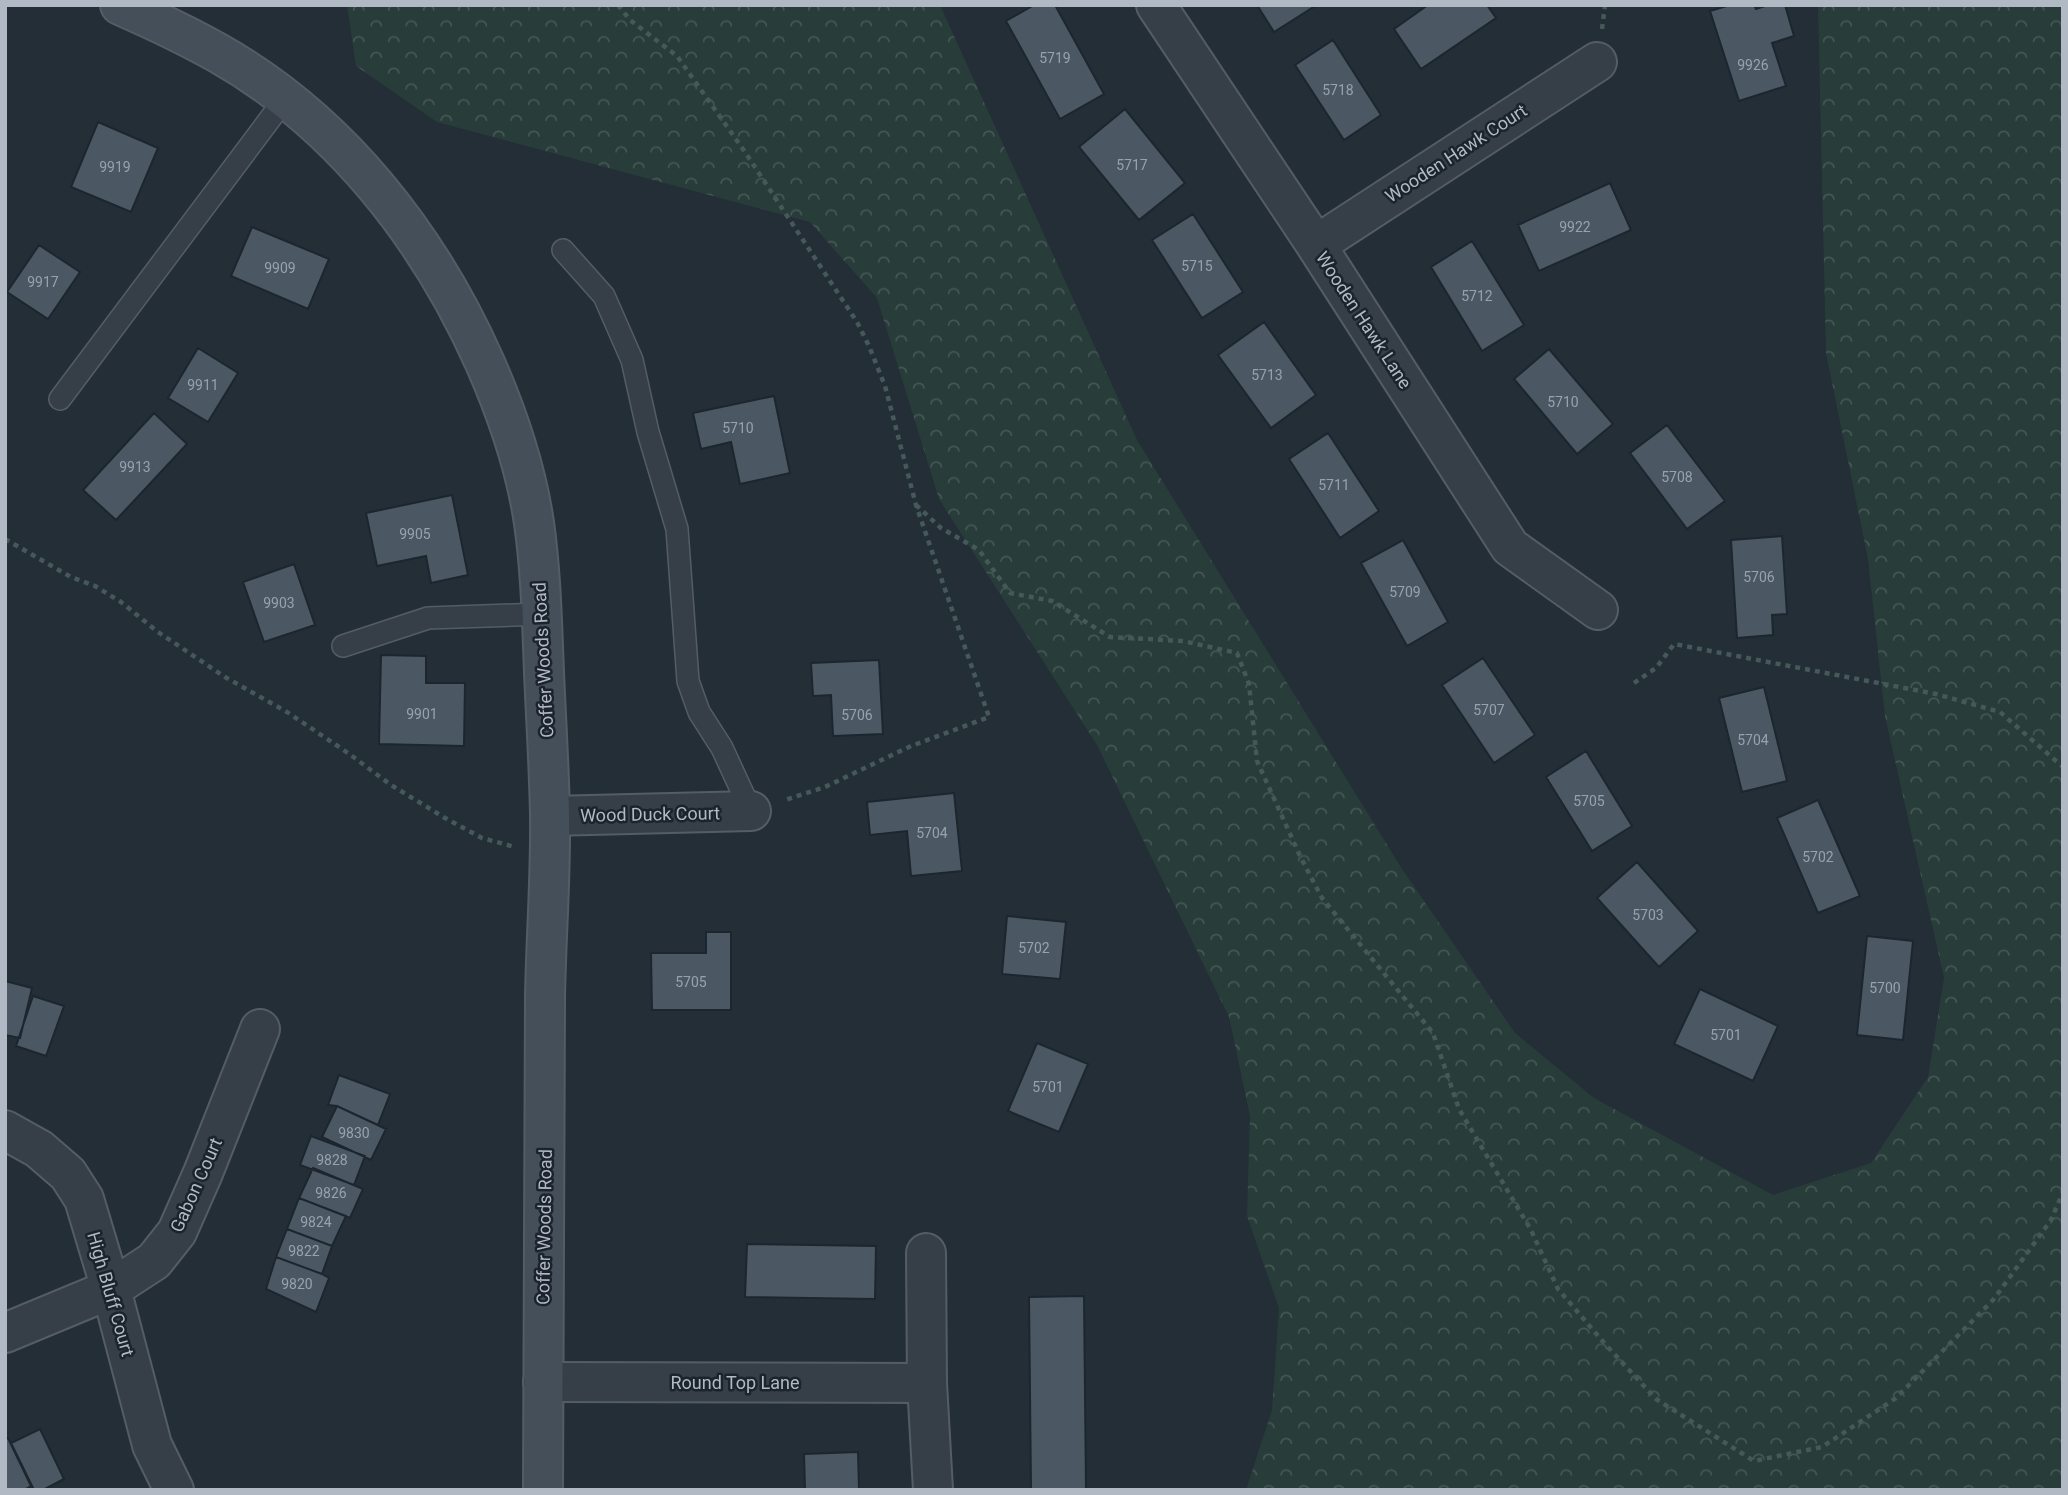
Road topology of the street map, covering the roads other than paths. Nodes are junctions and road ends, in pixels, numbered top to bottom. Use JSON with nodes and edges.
{"nodes":[{"id":1,"x":120,"y":5,"type":"edge"},
{"id":2,"x":1156,"y":5,"type":"edge"},
{"id":3,"x":1597,"y":62,"type":"dead end"},
{"id":4,"x":285,"y":99,"type":"junction"},
{"id":5,"x":1316,"y":245,"type":"junction"},
{"id":6,"x":564,"y":250,"type":"dead end"},
{"id":7,"x":60,"y":399,"type":"dead end"},
{"id":8,"x":1598,"y":610,"type":"dead end"},
{"id":9,"x":542,"y":614,"type":"junction"},
{"id":10,"x":343,"y":646,"type":"dead end"},
{"id":11,"x":751,"y":811,"type":"joint"},
{"id":12,"x":549,"y":833,"type":"junction"},
{"id":13,"x":260,"y":1028,"type":"dead end"},
{"id":14,"x":5,"y":1130,"type":"edge"},
{"id":15,"x":926,"y":1253,"type":"dead end"},
{"id":16,"x":111,"y":1289,"type":"junction"},
{"id":17,"x":5,"y":1333,"type":"edge"},
{"id":18,"x":543,"y":1382,"type":"junction"},
{"id":19,"x":927,"y":1383,"type":"junction"},
{"id":20,"x":174,"y":1490,"type":"edge"},
{"id":21,"x":543,"y":1490,"type":"edge"},
{"id":22,"x":933,"y":1490,"type":"edge"}],
"edges":[{"from":1,"to":4,"type":"street","name":"Coffer Woods Road"},
{"from":2,"to":5,"type":"street","name":"Wooden Hawk Lane"},
{"from":3,"to":5,"type":"street","name":"Wooden Hawk Court"},
{"from":4,"to":7,"type":"lane"},
{"from":4,"to":9,"type":"street","name":"Coffer Woods Road"},
{"from":5,"to":8,"type":"street","name":"Wooden Hawk Lane"},
{"from":6,"to":11,"type":"lane"},
{"from":9,"to":10,"type":"lane"},
{"from":9,"to":12,"type":"street","name":"Coffer Woods Road"},
{"from":11,"to":12,"type":"street","name":"Wood Duck Court"},
{"from":12,"to":18,"type":"street","name":"Coffer Woods Road"},
{"from":13,"to":16,"type":"street","name":"Gabon Court"},
{"from":14,"to":16,"type":"street","name":"High Bluff Court"},
{"from":15,"to":19,"type":"street"},
{"from":16,"to":17,"type":"street","name":"Gabon Court"},
{"from":16,"to":20,"type":"street","name":"High Bluff Court"},
{"from":18,"to":19,"type":"street","name":"Round Top Lane"},
{"from":18,"to":21,"type":"street","name":"Coffer Woods Road"},
{"from":19,"to":22,"type":"street"}]}
